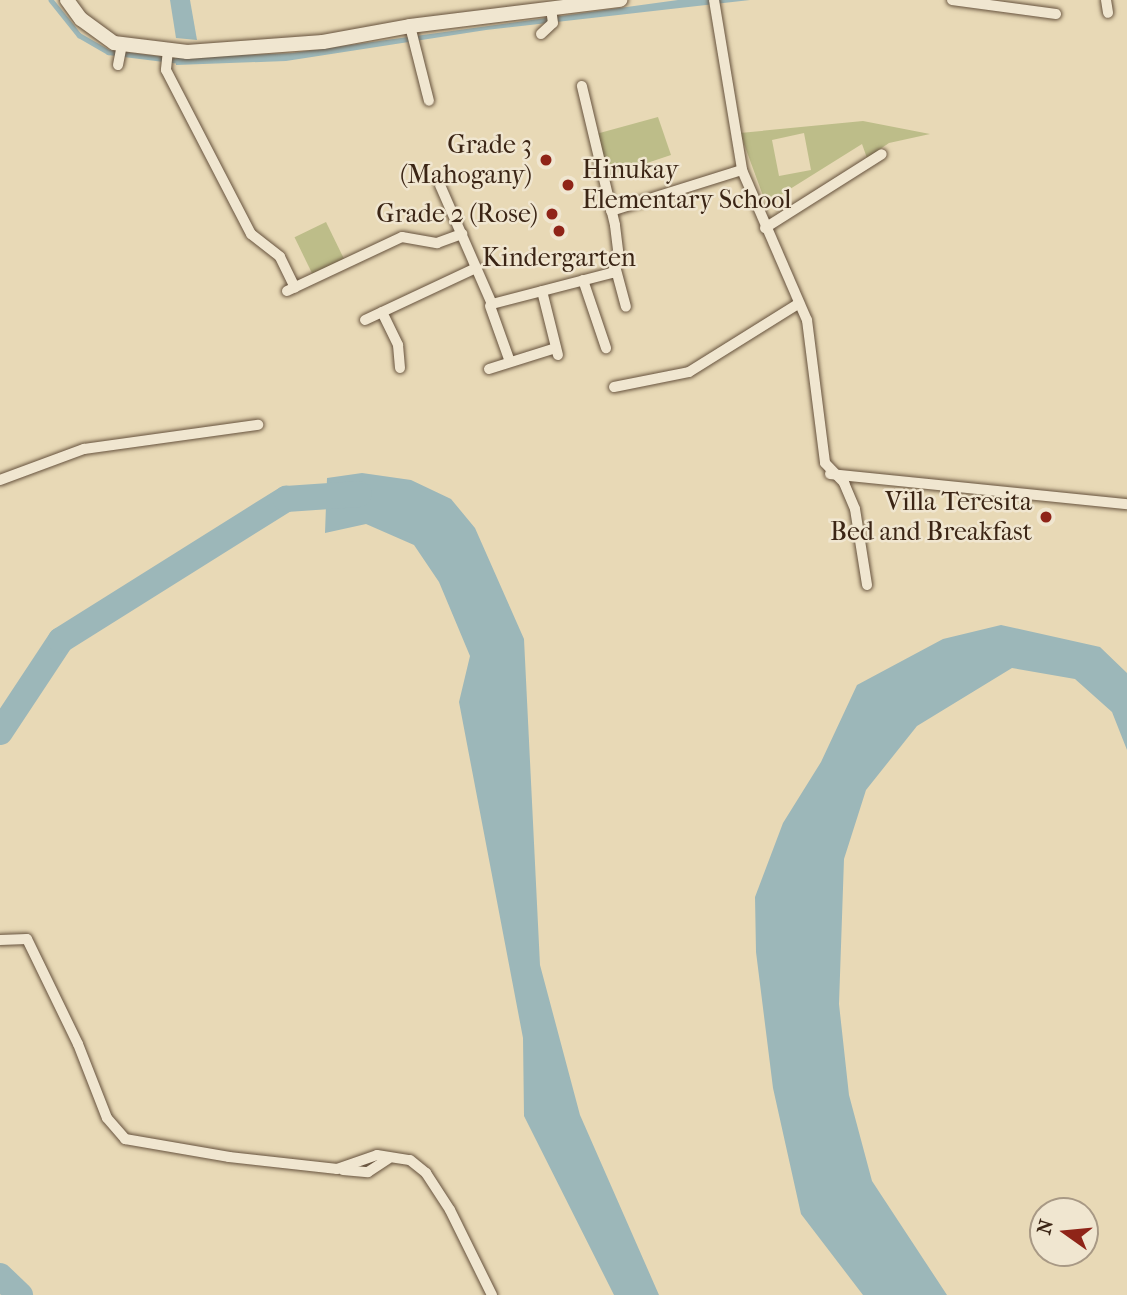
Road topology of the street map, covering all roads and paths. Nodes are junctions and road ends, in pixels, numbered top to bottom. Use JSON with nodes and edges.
{"nodes":[{"id":1,"x":67,"y":0,"type":"edge"},
{"id":2,"x":620,"y":0,"type":"edge"},
{"id":3,"x":952,"y":0,"type":"edge"},
{"id":4,"x":715,"y":2,"type":"edge"},
{"id":5,"x":1056,"y":14,"type":"dead end"},
{"id":6,"x":552,"y":16,"type":"junction"},
{"id":7,"x":541,"y":34,"type":"dead end"},
{"id":8,"x":411,"y":35,"type":"junction"},
{"id":9,"x":122,"y":44,"type":"junction"},
{"id":10,"x":168,"y":50,"type":"junction"},
{"id":11,"x":118,"y":65,"type":"dead end"},
{"id":12,"x":582,"y":86,"type":"dead end"},
{"id":13,"x":429,"y":101,"type":"dead end"},
{"id":14,"x":882,"y":154,"type":"dead end"},
{"id":15,"x":741,"y":170,"type":"junction"},
{"id":16,"x":440,"y":185,"type":"dead end"},
{"id":17,"x":611,"y":211,"type":"junction"},
{"id":18,"x":765,"y":228,"type":"junction"},
{"id":19,"x":462,"y":234,"type":"junction"},
{"id":20,"x":615,"y":266,"type":"junction"},
{"id":21,"x":476,"y":268,"type":"junction"},
{"id":22,"x":583,"y":280,"type":"junction"},
{"id":23,"x":542,"y":291,"type":"junction"},
{"id":24,"x":798,"y":304,"type":"junction"},
{"id":25,"x":490,"y":306,"type":"dead end"},
{"id":26,"x":626,"y":307,"type":"dead end"},
{"id":27,"x":382,"y":312,"type":"junction"},
{"id":28,"x":365,"y":320,"type":"dead end"},
{"id":29,"x":606,"y":348,"type":"dead end"},
{"id":30,"x":510,"y":362,"type":"junction"},
{"id":31,"x":400,"y":368,"type":"dead end"},
{"id":32,"x":489,"y":369,"type":"dead end"},
{"id":33,"x":614,"y":387,"type":"dead end"},
{"id":34,"x":258,"y":425,"type":"dead end"},
{"id":35,"x":830,"y":474,"type":"junction"},
{"id":36,"x":0,"y":480,"type":"edge"},
{"id":37,"x":1127,"y":504,"type":"edge"},
{"id":38,"x":867,"y":585,"type":"dead end"},
{"id":39,"x":0,"y":940,"type":"edge"},
{"id":40,"x":492,"y":1295,"type":"edge"}],
"edges":[{"from":1,"to":9,"type":"street"},
{"from":2,"to":6,"type":"street"},
{"from":3,"to":5,"type":"street"},
{"from":4,"to":15,"type":"street"},
{"from":6,"to":7,"type":"street"},
{"from":6,"to":8,"type":"street"},
{"from":8,"to":10,"type":"street"},
{"from":8,"to":13,"type":"street"},
{"from":9,"to":10,"type":"street"},
{"from":9,"to":11,"type":"street"},
{"from":10,"to":19,"type":"street"},
{"from":12,"to":17,"type":"street"},
{"from":14,"to":18,"type":"street"},
{"from":15,"to":17,"type":"street"},
{"from":15,"to":18,"type":"street"},
{"from":16,"to":19,"type":"street"},
{"from":17,"to":20,"type":"street"},
{"from":18,"to":24,"type":"street"},
{"from":19,"to":21,"type":"street"},
{"from":20,"to":22,"type":"street"},
{"from":20,"to":26,"type":"street"},
{"from":21,"to":23,"type":"street"},
{"from":21,"to":27,"type":"street"},
{"from":22,"to":23,"type":"street"},
{"from":22,"to":29,"type":"street"},
{"from":23,"to":30,"type":"street"},
{"from":24,"to":33,"type":"street"},
{"from":24,"to":35,"type":"street"},
{"from":25,"to":30,"type":"street"},
{"from":27,"to":28,"type":"street"},
{"from":27,"to":31,"type":"street"},
{"from":30,"to":32,"type":"street"},
{"from":34,"to":36,"type":"street"},
{"from":35,"to":37,"type":"street"},
{"from":35,"to":38,"type":"street"},
{"from":39,"to":40,"type":"street"}]}
